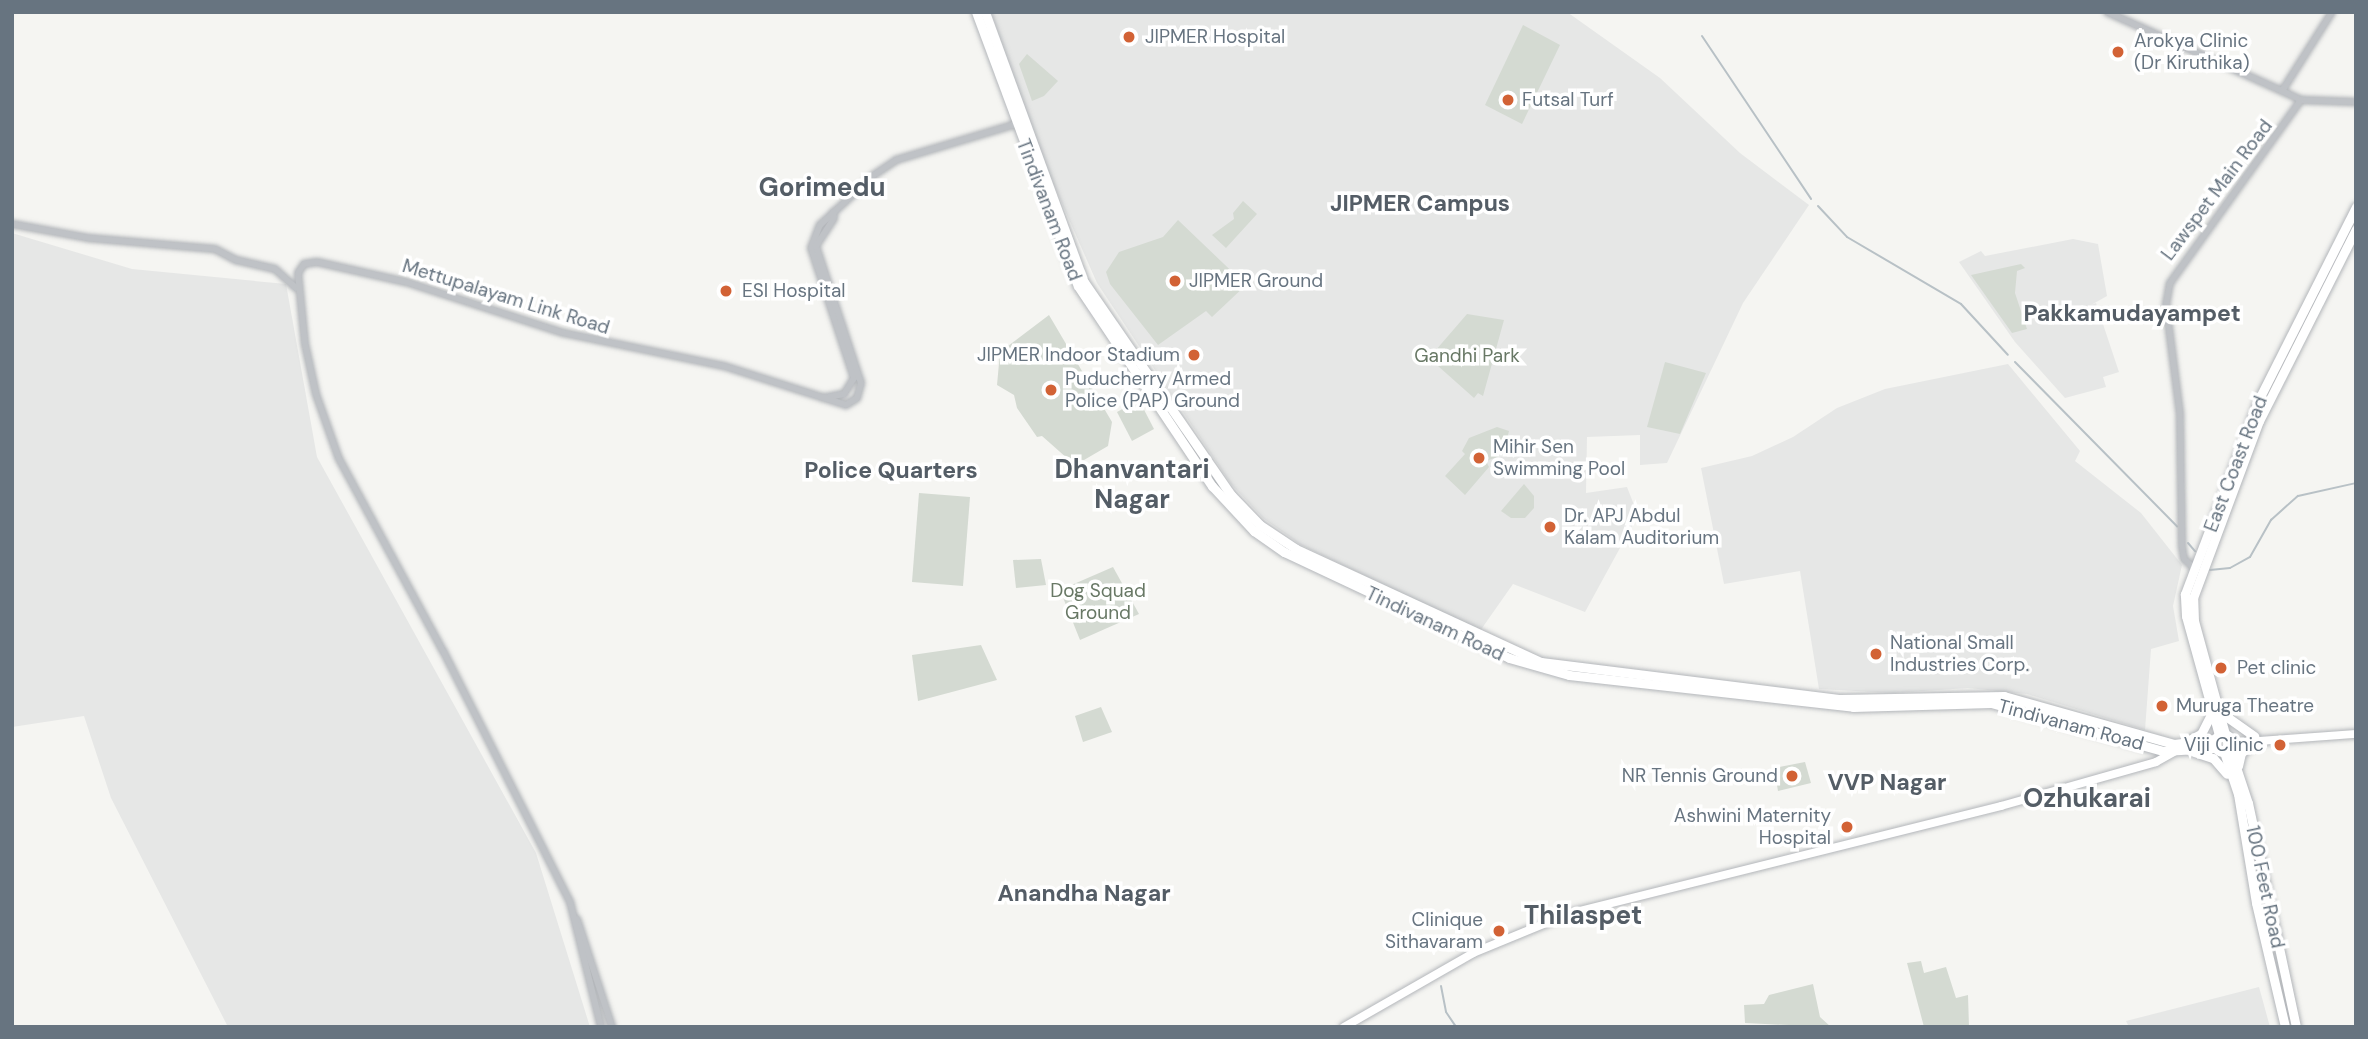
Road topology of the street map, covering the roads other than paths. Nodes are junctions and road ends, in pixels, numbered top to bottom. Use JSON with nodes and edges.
{"nodes":[{"id":1,"x":976,"y":12,"type":"edge"},
{"id":2,"x":985,"y":12,"type":"edge"},
{"id":3,"x":2107,"y":12,"type":"edge"},
{"id":4,"x":2332,"y":12,"type":"edge"},
{"id":5,"x":2282,"y":91,"type":"junction"},
{"id":6,"x":2301,"y":100,"type":"junction"},
{"id":7,"x":2356,"y":102,"type":"edge"},
{"id":8,"x":1019,"y":123,"type":"junction"},
{"id":9,"x":2356,"y":207,"type":"edge"},
{"id":10,"x":833,"y":212,"type":"junction"},
{"id":11,"x":12,"y":224,"type":"edge"},
{"id":12,"x":2356,"y":229,"type":"edge"},
{"id":13,"x":297,"y":289,"type":"junction"},
{"id":14,"x":1150,"y":388,"type":"junction"},
{"id":15,"x":823,"y":398,"type":"junction"},
{"id":16,"x":2198,"y":573,"type":"junction"},
{"id":17,"x":2216,"y":711,"type":"junction"},
{"id":18,"x":2353,"y":734,"type":"edge"},
{"id":19,"x":2255,"y":738,"type":"junction"},
{"id":20,"x":2224,"y":742,"type":"junction"},
{"id":21,"x":2179,"y":748,"type":"junction"},
{"id":22,"x":2237,"y":769,"type":"junction"},
{"id":23,"x":2238,"y":794,"type":"junction"},
{"id":24,"x":577,"y":919,"type":"junction"},
{"id":25,"x":601,"y":1027,"type":"edge"},
{"id":26,"x":611,"y":1027,"type":"edge"},
{"id":27,"x":1345,"y":1027,"type":"edge"},
{"id":28,"x":2285,"y":1027,"type":"edge"},
{"id":29,"x":2296,"y":1027,"type":"edge"}],
"edges":[{"from":1,"to":8,"type":"highway","name":"Tindivanam Road"},
{"from":2,"to":8,"type":"highway","name":"Tindivanam Road"},
{"from":3,"to":5,"type":"street"},
{"from":4,"to":5,"type":"street"},
{"from":5,"to":6,"type":"street"},
{"from":6,"to":7,"type":"street"},
{"from":6,"to":16,"type":"street","name":"Lawspet Main Road"},
{"from":8,"to":10,"type":"street","name":"Mettupalayam Link Road"},
{"from":8,"to":14,"type":"highway","name":"Tindivanam Road"},
{"from":8,"to":14,"type":"highway","name":"Tindivanam Road"},
{"from":9,"to":16,"type":"highway","name":"East Coast Road"},
{"from":10,"to":15,"type":"street"},
{"from":10,"to":15,"type":"street","name":"Mettupalayam Link Road"},
{"from":11,"to":13,"type":"street"},
{"from":12,"to":16,"type":"highway","name":"East Coast Road"},
{"from":13,"to":15,"type":"street","name":"Mettupalayam Link Road"},
{"from":13,"to":24,"type":"street"},
{"from":14,"to":21,"type":"highway"},
{"from":16,"to":17,"type":"highway","name":"East Coast Road"},
{"from":17,"to":19,"type":"highway"},
{"from":17,"to":20,"type":"highway","name":"East Coast Road"},
{"from":17,"to":21,"type":"highway"},
{"from":18,"to":19,"type":"main road"},
{"from":19,"to":20,"type":"main road"},
{"from":19,"to":22,"type":"highway"},
{"from":20,"to":21,"type":"highway"},
{"from":20,"to":22,"type":"highway","name":"100 Feet Road"},
{"from":20,"to":23,"type":"highway","name":"100 Feet Road"},
{"from":21,"to":23,"type":"highway"},
{"from":21,"to":27,"type":"main road"},
{"from":22,"to":29,"type":"highway","name":"100 Feet Road"},
{"from":23,"to":28,"type":"highway","name":"100 Feet Road"},
{"from":24,"to":25,"type":"street"},
{"from":24,"to":26,"type":"street"}]}
